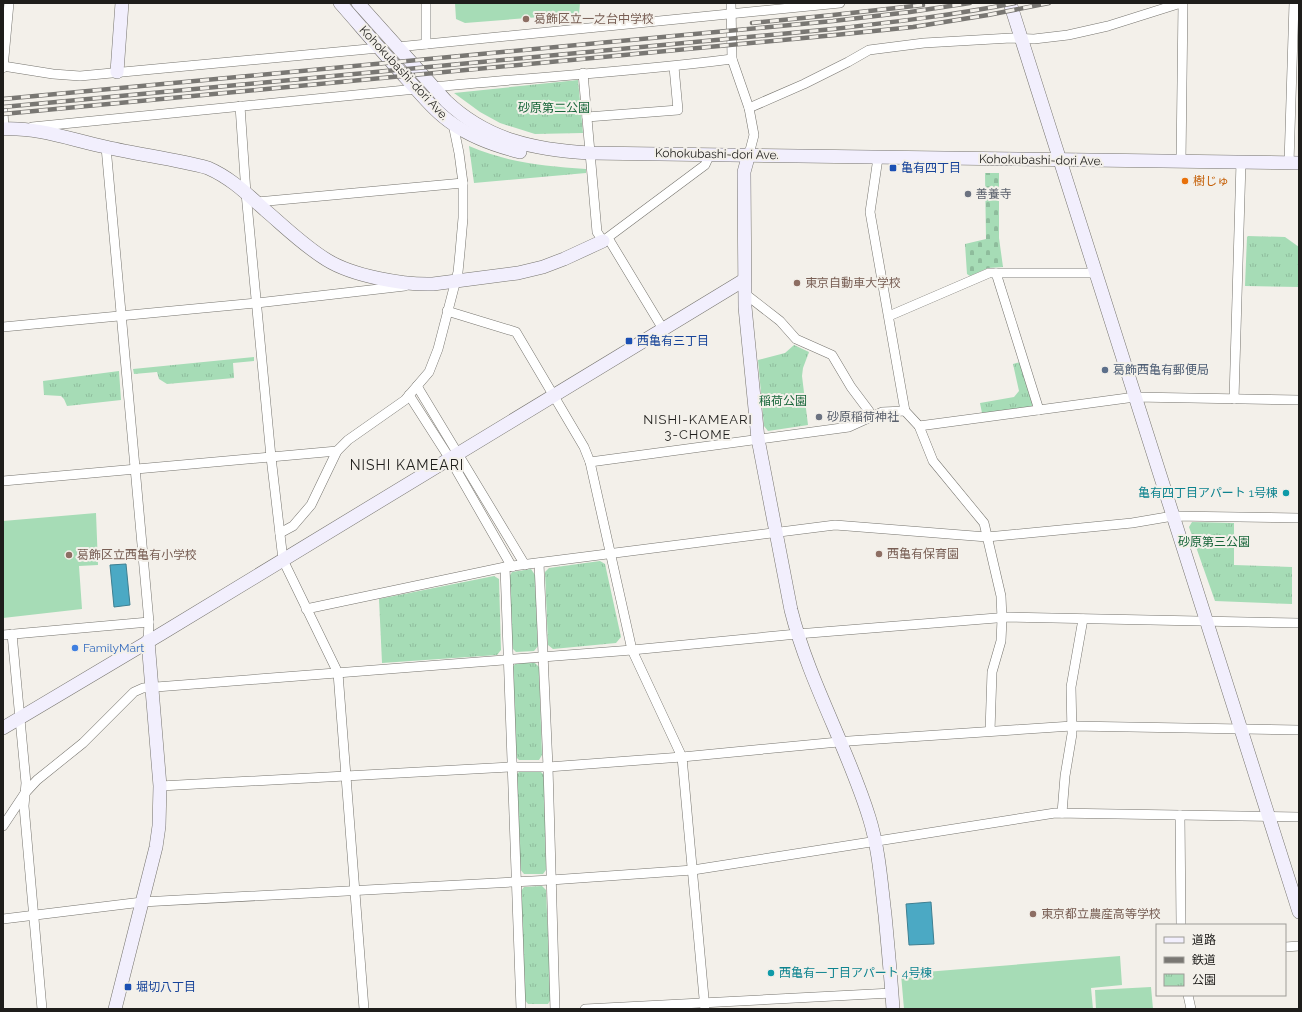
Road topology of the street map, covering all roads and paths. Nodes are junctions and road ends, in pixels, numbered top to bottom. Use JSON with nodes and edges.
{"nodes":[{"id":1,"x":9,"y":3,"type":"edge"},
{"id":2,"x":122,"y":3,"type":"edge"},
{"id":3,"x":340,"y":3,"type":"edge"},
{"id":4,"x":358,"y":3,"type":"edge"},
{"id":5,"x":426,"y":3,"type":"edge"},
{"id":6,"x":731,"y":3,"type":"edge"},
{"id":7,"x":840,"y":3,"type":"edge"},
{"id":8,"x":1010,"y":3,"type":"edge"},
{"id":9,"x":1182,"y":3,"type":"edge"},
{"id":10,"x":1294,"y":3,"type":"edge"},
{"id":11,"x":731,"y":14,"type":"junction"},
{"id":12,"x":1021,"y":38,"type":"junction"},
{"id":13,"x":426,"y":44,"type":"junction"},
{"id":14,"x":397,"y":47,"type":"junction"},
{"id":15,"x":379,"y":48,"type":"junction"},
{"id":16,"x":732,"y":59,"type":"junction"},
{"id":17,"x":3,"y":67,"type":"edge"},
{"id":18,"x":674,"y":67,"type":"junction"},
{"id":19,"x":117,"y":72,"type":"junction"},
{"id":20,"x":583,"y":73,"type":"junction"},
{"id":21,"x":434,"y":87,"type":"junction"},
{"id":22,"x":416,"y":89,"type":"junction"},
{"id":23,"x":240,"y":106,"type":"junction"},
{"id":24,"x":749,"y":108,"type":"junction"},
{"id":25,"x":3,"y":111,"type":"edge"},
{"id":26,"x":587,"y":118,"type":"junction"},
{"id":27,"x":453,"y":124,"type":"junction"},
{"id":28,"x":19,"y":128,"type":"junction"},
{"id":29,"x":4,"y":129,"type":"edge"},
{"id":30,"x":106,"y":147,"type":"junction"},
{"id":31,"x":568,"y":152,"type":"junction"},
{"id":32,"x":590,"y":153,"type":"junction"},
{"id":33,"x":710,"y":154,"type":"junction"},
{"id":34,"x":749,"y":154,"type":"junction"},
{"id":35,"x":878,"y":158,"type":"junction"},
{"id":36,"x":1061,"y":160,"type":"junction"},
{"id":37,"x":1181,"y":161,"type":"junction"},
{"id":38,"x":1241,"y":162,"type":"junction"},
{"id":39,"x":1294,"y":163,"type":"edge"},
{"id":40,"x":463,"y":183,"type":"junction"},
{"id":41,"x":246,"y":193,"type":"junction"},
{"id":42,"x":257,"y":202,"type":"junction"},
{"id":43,"x":605,"y":240,"type":"junction"},
{"id":44,"x":1095,"y":272,"type":"junction"},
{"id":45,"x":996,"y":273,"type":"junction"},
{"id":46,"x":455,"y":281,"type":"junction"},
{"id":47,"x":422,"y":284,"type":"junction"},
{"id":48,"x":744,"y":287,"type":"junction"},
{"id":49,"x":257,"y":303,"type":"junction"},
{"id":50,"x":448,"y":312,"type":"junction"},
{"id":51,"x":120,"y":315,"type":"junction"},
{"id":52,"x":889,"y":316,"type":"junction"},
{"id":53,"x":3,"y":327,"type":"edge"},
{"id":54,"x":664,"y":329,"type":"junction"},
{"id":55,"x":417,"y":386,"type":"junction"},
{"id":56,"x":410,"y":395,"type":"junction"},
{"id":57,"x":554,"y":396,"type":"junction"},
{"id":58,"x":1135,"y":397,"type":"junction"},
{"id":59,"x":1234,"y":399,"type":"junction"},
{"id":60,"x":1299,"y":400,"type":"edge"},
{"id":61,"x":1039,"y":410,"type":"junction"},
{"id":62,"x":905,"y":411,"type":"junction"},
{"id":63,"x":868,"y":415,"type":"junction"},
{"id":64,"x":918,"y":426,"type":"junction"},
{"id":65,"x":758,"y":439,"type":"junction"},
{"id":66,"x":337,"y":451,"type":"junction"},
{"id":67,"x":272,"y":457,"type":"junction"},
{"id":68,"x":454,"y":457,"type":"junction"},
{"id":69,"x":590,"y":462,"type":"junction"},
{"id":70,"x":135,"y":468,"type":"junction"},
{"id":71,"x":3,"y":481,"type":"edge"},
{"id":72,"x":1173,"y":516,"type":"junction"},
{"id":73,"x":1299,"y":518,"type":"edge"},
{"id":74,"x":280,"y":533,"type":"junction"},
{"id":75,"x":776,"y":533,"type":"junction"},
{"id":76,"x":987,"y":537,"type":"junction"},
{"id":77,"x":610,"y":554,"type":"junction"},
{"id":78,"x":283,"y":560,"type":"junction"},
{"id":79,"x":539,"y":563,"type":"junction"},
{"id":80,"x":525,"y":565,"type":"junction"},
{"id":81,"x":508,"y":567,"type":"junction"},
{"id":82,"x":306,"y":610,"type":"junction"},
{"id":83,"x":1002,"y":618,"type":"junction"},
{"id":84,"x":1083,"y":619,"type":"junction"},
{"id":85,"x":1206,"y":621,"type":"junction"},
{"id":86,"x":149,"y":622,"type":"junction"},
{"id":87,"x":1299,"y":623,"type":"edge"},
{"id":88,"x":8,"y":634,"type":"edge"},
{"id":89,"x":797,"y":634,"type":"junction"},
{"id":90,"x":148,"y":641,"type":"junction"},
{"id":91,"x":632,"y":650,"type":"junction"},
{"id":92,"x":543,"y":657,"type":"junction"},
{"id":93,"x":508,"y":660,"type":"junction"},
{"id":94,"x":338,"y":674,"type":"junction"},
{"id":95,"x":152,"y":688,"type":"junction"},
{"id":96,"x":20,"y":718,"type":"junction"},
{"id":97,"x":1072,"y":726,"type":"junction"},
{"id":98,"x":3,"y":728,"type":"edge"},
{"id":99,"x":1241,"y":729,"type":"junction"},
{"id":100,"x":1299,"y":730,"type":"edge"},
{"id":101,"x":990,"y":731,"type":"junction"},
{"id":102,"x":840,"y":742,"type":"junction"},
{"id":103,"x":682,"y":757,"type":"junction"},
{"id":104,"x":512,"y":767,"type":"junction"},
{"id":105,"x":548,"y":767,"type":"junction"},
{"id":106,"x":346,"y":777,"type":"junction"},
{"id":107,"x":160,"y":786,"type":"junction"},
{"id":108,"x":25,"y":793,"type":"junction"},
{"id":109,"x":1062,"y":813,"type":"junction"},
{"id":110,"x":1180,"y":815,"type":"junction"},
{"id":111,"x":1268,"y":816,"type":"junction"},
{"id":112,"x":1299,"y":817,"type":"edge"},
{"id":113,"x":3,"y":826,"type":"edge"},
{"id":114,"x":875,"y":841,"type":"junction"},
{"id":115,"x":693,"y":870,"type":"junction"},
{"id":116,"x":551,"y":880,"type":"junction"},
{"id":117,"x":517,"y":881,"type":"junction"},
{"id":118,"x":354,"y":890,"type":"junction"},
{"id":119,"x":142,"y":902,"type":"junction"},
{"id":120,"x":1299,"y":912,"type":"edge"},
{"id":121,"x":34,"y":915,"type":"junction"},
{"id":122,"x":3,"y":919,"type":"edge"},
{"id":123,"x":1181,"y":924,"type":"edge"},
{"id":124,"x":1299,"y":946,"type":"edge"},
{"id":125,"x":1286,"y":947,"type":"edge"},
{"id":126,"x":892,"y":993,"type":"junction"},
{"id":127,"x":1188,"y":996,"type":"edge"},
{"id":128,"x":705,"y":1006,"type":"edge"},
{"id":129,"x":42,"y":1009,"type":"edge"},
{"id":130,"x":115,"y":1009,"type":"edge"},
{"id":131,"x":364,"y":1009,"type":"edge"},
{"id":132,"x":521,"y":1009,"type":"edge"},
{"id":133,"x":555,"y":1009,"type":"edge"},
{"id":134,"x":585,"y":1009,"type":"edge"},
{"id":135,"x":894,"y":1009,"type":"edge"},
{"id":136,"x":1191,"y":1009,"type":"edge"}],
"edges":[{"from":1,"to":17,"type":"street"},
{"from":2,"to":19,"type":"street"},
{"from":3,"to":15,"type":"street","name":"Kohokubashi-dori Ave."},
{"from":4,"to":14,"type":"street","name":"Kohokubashi-dori Ave."},
{"from":5,"to":13,"type":"street"},
{"from":6,"to":11,"type":"street"},
{"from":7,"to":11,"type":"street"},
{"from":8,"to":12,"type":"street"},
{"from":9,"to":12,"type":"street"},
{"from":9,"to":37,"type":"street"},
{"from":10,"to":39,"type":"street"},
{"from":11,"to":13,"type":"street"},
{"from":11,"to":16,"type":"street"},
{"from":12,"to":24,"type":"street"},
{"from":12,"to":36,"type":"street"},
{"from":13,"to":14,"type":"street"},
{"from":14,"to":21,"type":"street","name":"Kohokubashi-dori Ave."},
{"from":15,"to":19,"type":"street"},
{"from":15,"to":22,"type":"street","name":"Kohokubashi-dori Ave."},
{"from":16,"to":18,"type":"street"},
{"from":16,"to":24,"type":"street"},
{"from":17,"to":19,"type":"street"},
{"from":18,"to":20,"type":"street"},
{"from":18,"to":26,"type":"street"},
{"from":20,"to":21,"type":"street"},
{"from":20,"to":26,"type":"street"},
{"from":21,"to":31,"type":"street","name":"Kohokubashi-dori Ave."},
{"from":22,"to":23,"type":"street"},
{"from":22,"to":27,"type":"street","name":"Kohokubashi-dori Ave."},
{"from":23,"to":28,"type":"street"},
{"from":23,"to":41,"type":"street"},
{"from":24,"to":34,"type":"street"},
{"from":25,"to":29,"type":"street"},
{"from":26,"to":32,"type":"street"},
{"from":27,"to":31,"type":"street","name":"Kohokubashi-dori Ave."},
{"from":27,"to":40,"type":"street"},
{"from":28,"to":29,"type":"street"},
{"from":28,"to":30,"type":"street"},
{"from":30,"to":41,"type":"street"},
{"from":30,"to":51,"type":"street"},
{"from":31,"to":32,"type":"street","name":"Kohokubashi-dori Ave."},
{"from":32,"to":33,"type":"street","name":"Kohokubashi-dori Ave."},
{"from":32,"to":43,"type":"street"},
{"from":33,"to":34,"type":"street","name":"Kohokubashi-dori Ave."},
{"from":33,"to":43,"type":"street"},
{"from":34,"to":35,"type":"street","name":"Kohokubashi-dori Ave."},
{"from":34,"to":48,"type":"street"},
{"from":35,"to":36,"type":"street","name":"Kohokubashi-dori Ave."},
{"from":35,"to":52,"type":"street"},
{"from":36,"to":37,"type":"street","name":"Kohokubashi-dori Ave."},
{"from":36,"to":44,"type":"street"},
{"from":37,"to":38,"type":"street","name":"Kohokubashi-dori Ave."},
{"from":38,"to":39,"type":"street","name":"Kohokubashi-dori Ave."},
{"from":38,"to":59,"type":"street"},
{"from":40,"to":42,"type":"street"},
{"from":40,"to":46,"type":"street"},
{"from":41,"to":42,"type":"street"},
{"from":41,"to":49,"type":"street"},
{"from":42,"to":47,"type":"street"},
{"from":43,"to":46,"type":"street"},
{"from":43,"to":54,"type":"street"},
{"from":44,"to":45,"type":"street"},
{"from":44,"to":58,"type":"street"},
{"from":45,"to":52,"type":"street"},
{"from":45,"to":61,"type":"street"},
{"from":46,"to":47,"type":"street"},
{"from":46,"to":50,"type":"street"},
{"from":47,"to":49,"type":"street"},
{"from":48,"to":54,"type":"street"},
{"from":48,"to":63,"type":"street"},
{"from":48,"to":65,"type":"street"},
{"from":49,"to":51,"type":"street"},
{"from":49,"to":67,"type":"street"},
{"from":50,"to":55,"type":"street"},
{"from":50,"to":57,"type":"street"},
{"from":51,"to":53,"type":"street"},
{"from":51,"to":70,"type":"street"},
{"from":52,"to":62,"type":"street"},
{"from":54,"to":57,"type":"street"},
{"from":55,"to":56,"type":"street"},
{"from":55,"to":68,"type":"street"},
{"from":56,"to":66,"type":"street"},
{"from":56,"to":68,"type":"street"},
{"from":57,"to":68,"type":"street"},
{"from":57,"to":69,"type":"street"},
{"from":58,"to":59,"type":"street"},
{"from":58,"to":61,"type":"street"},
{"from":58,"to":72,"type":"street"},
{"from":59,"to":60,"type":"street"},
{"from":61,"to":64,"type":"street"},
{"from":62,"to":63,"type":"street"},
{"from":62,"to":64,"type":"street"},
{"from":63,"to":65,"type":"street"},
{"from":64,"to":76,"type":"street"},
{"from":65,"to":69,"type":"street"},
{"from":65,"to":75,"type":"street"},
{"from":66,"to":67,"type":"street"},
{"from":66,"to":74,"type":"street"},
{"from":67,"to":70,"type":"street"},
{"from":67,"to":74,"type":"street"},
{"from":68,"to":78,"type":"street"},
{"from":68,"to":80,"type":"street"},
{"from":68,"to":81,"type":"street"},
{"from":69,"to":77,"type":"street"},
{"from":70,"to":71,"type":"street"},
{"from":70,"to":86,"type":"street"},
{"from":72,"to":73,"type":"street"},
{"from":72,"to":76,"type":"street"},
{"from":72,"to":85,"type":"street"},
{"from":74,"to":78,"type":"street"},
{"from":75,"to":76,"type":"street"},
{"from":75,"to":77,"type":"street"},
{"from":75,"to":89,"type":"street"},
{"from":76,"to":83,"type":"street"},
{"from":77,"to":79,"type":"street"},
{"from":77,"to":91,"type":"street"},
{"from":78,"to":82,"type":"street"},
{"from":78,"to":90,"type":"street"},
{"from":79,"to":80,"type":"street"},
{"from":79,"to":92,"type":"street"},
{"from":80,"to":81,"type":"street"},
{"from":81,"to":82,"type":"street"},
{"from":81,"to":93,"type":"street"},
{"from":82,"to":94,"type":"street"},
{"from":83,"to":84,"type":"street"},
{"from":83,"to":89,"type":"street"},
{"from":83,"to":101,"type":"street"},
{"from":84,"to":85,"type":"street"},
{"from":84,"to":97,"type":"street"},
{"from":85,"to":87,"type":"street"},
{"from":85,"to":99,"type":"street"},
{"from":86,"to":88,"type":"street"},
{"from":86,"to":90,"type":"street"},
{"from":88,"to":96,"type":"street"},
{"from":89,"to":91,"type":"street"},
{"from":89,"to":102,"type":"street"},
{"from":90,"to":95,"type":"street"},
{"from":90,"to":96,"type":"street"},
{"from":91,"to":92,"type":"street"},
{"from":91,"to":103,"type":"street"},
{"from":92,"to":93,"type":"street"},
{"from":92,"to":105,"type":"street"},
{"from":93,"to":94,"type":"street"},
{"from":93,"to":104,"type":"street"},
{"from":94,"to":95,"type":"street"},
{"from":94,"to":106,"type":"street"},
{"from":95,"to":107,"type":"street"},
{"from":95,"to":108,"type":"street"},
{"from":96,"to":98,"type":"street"},
{"from":96,"to":108,"type":"street"},
{"from":97,"to":99,"type":"street"},
{"from":97,"to":101,"type":"street"},
{"from":97,"to":109,"type":"street"},
{"from":99,"to":100,"type":"street"},
{"from":99,"to":111,"type":"street"},
{"from":101,"to":102,"type":"street"},
{"from":102,"to":103,"type":"street"},
{"from":102,"to":114,"type":"street"},
{"from":103,"to":105,"type":"street"},
{"from":103,"to":115,"type":"street"},
{"from":104,"to":105,"type":"street"},
{"from":104,"to":106,"type":"street"},
{"from":104,"to":117,"type":"street"},
{"from":105,"to":116,"type":"street"},
{"from":106,"to":107,"type":"street"},
{"from":106,"to":118,"type":"street"},
{"from":107,"to":119,"type":"street"},
{"from":108,"to":113,"type":"street"},
{"from":108,"to":121,"type":"street"},
{"from":109,"to":110,"type":"street"},
{"from":109,"to":114,"type":"street"},
{"from":110,"to":111,"type":"street"},
{"from":110,"to":123,"type":"street"},
{"from":111,"to":112,"type":"street"},
{"from":111,"to":120,"type":"street"},
{"from":114,"to":115,"type":"street"},
{"from":114,"to":126,"type":"street"},
{"from":115,"to":116,"type":"street"},
{"from":115,"to":128,"type":"street"},
{"from":116,"to":117,"type":"street"},
{"from":116,"to":133,"type":"street"},
{"from":117,"to":118,"type":"street"},
{"from":117,"to":132,"type":"street"},
{"from":118,"to":119,"type":"street"},
{"from":118,"to":131,"type":"street"},
{"from":119,"to":121,"type":"street"},
{"from":119,"to":130,"type":"street"},
{"from":121,"to":122,"type":"street"},
{"from":121,"to":129,"type":"street"},
{"from":124,"to":125,"type":"street"},
{"from":126,"to":128,"type":"street"},
{"from":126,"to":135,"type":"street"},
{"from":127,"to":136,"type":"street"},
{"from":128,"to":134,"type":"street"}]}
